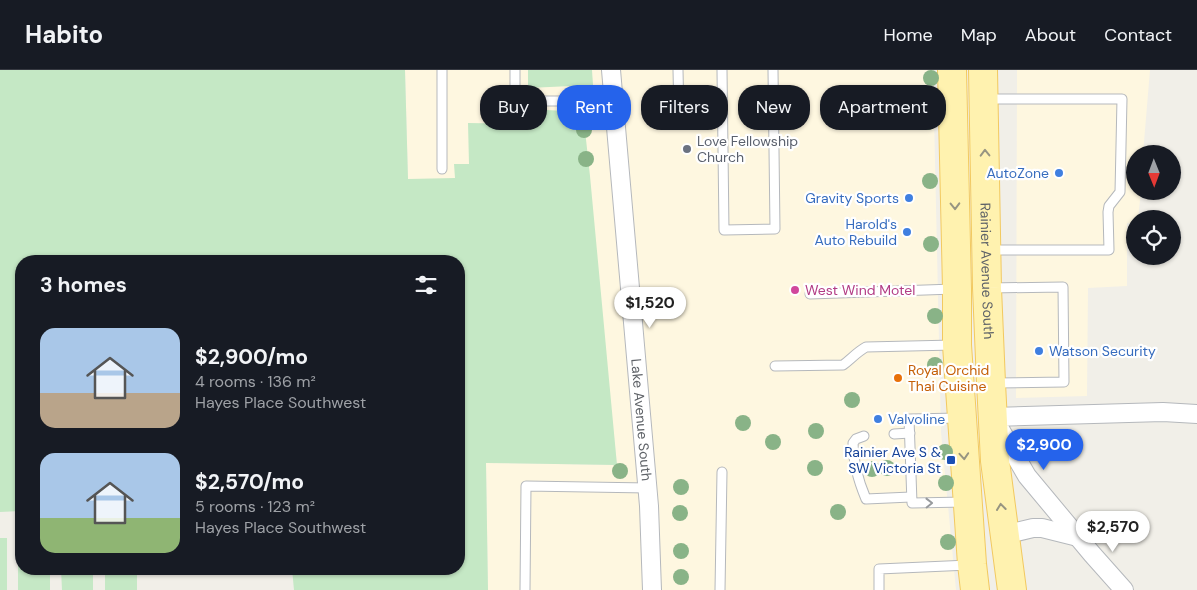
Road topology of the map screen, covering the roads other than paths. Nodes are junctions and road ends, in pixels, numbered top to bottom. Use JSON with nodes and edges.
{"nodes":[{"id":1,"x":442,"y":70,"type":"edge"},
{"id":2,"x":515,"y":70,"type":"edge"},
{"id":3,"x":611,"y":70,"type":"edge"},
{"id":4,"x":678,"y":70,"type":"edge"},
{"id":5,"x":722,"y":70,"type":"edge"},
{"id":6,"x":773,"y":70,"type":"edge"},
{"id":7,"x":952,"y":70,"type":"edge"},
{"id":8,"x":983,"y":70,"type":"edge"},
{"id":9,"x":612,"y":85,"type":"edge"},
{"id":10,"x":678,"y":85,"type":"edge"},
{"id":11,"x":983,"y":99,"type":"junction"},
{"id":12,"x":557,"y":101,"type":"edge"},
{"id":13,"x":616,"y":130,"type":"edge"},
{"id":14,"x":442,"y":169,"type":"dead end"},
{"id":15,"x":987,"y":250,"type":"junction"},
{"id":16,"x":987,"y":288,"type":"junction"},
{"id":17,"x":957,"y":289,"type":"junction"},
{"id":18,"x":810,"y":294,"type":"dead end"},
{"id":19,"x":957,"y":345,"type":"junction"},
{"id":20,"x":775,"y":366,"type":"dead end"},
{"id":21,"x":991,"y":383,"type":"junction"},
{"id":22,"x":1197,"y":414,"type":"edge"},
{"id":23,"x":993,"y":417,"type":"junction"},
{"id":24,"x":962,"y":418,"type":"junction"},
{"id":25,"x":910,"y":433,"type":"junction"},
{"id":26,"x":894,"y":434,"type":"dead end"},
{"id":27,"x":864,"y":436,"type":"dead end"},
{"id":28,"x":722,"y":472,"type":"dead end"},
{"id":29,"x":648,"y":488,"type":"junction"},
{"id":30,"x":911,"y":497,"type":"junction"},
{"id":31,"x":967,"y":502,"type":"junction"},
{"id":32,"x":1004,"y":535,"type":"junction"},
{"id":33,"x":1078,"y":537,"type":"junction"},
{"id":34,"x":973,"y":577,"type":"edge"},
{"id":35,"x":525,"y":590,"type":"edge"},
{"id":36,"x":652,"y":590,"type":"edge"},
{"id":37,"x":720,"y":590,"type":"edge"},
{"id":38,"x":879,"y":590,"type":"edge"},
{"id":39,"x":1012,"y":590,"type":"edge"},
{"id":40,"x":1124,"y":590,"type":"edge"}],
"edges":[{"from":1,"to":14,"type":"lane"},
{"from":2,"to":12,"type":"lane"},
{"from":3,"to":9,"type":"street","name":"Lake Avenue South"},
{"from":4,"to":10,"type":"lane"},
{"from":5,"to":6,"type":"lane"},
{"from":7,"to":17,"type":"main road","one_way":true},
{"from":8,"to":11,"type":"main road","name":"Rainier Avenue South"},
{"from":15,"to":11,"type":"main road","name":"Rainier Avenue South","one_way":true},
{"from":11,"to":15,"type":"lane"},
{"from":13,"to":29,"type":"street","name":"Lake Avenue South"},
{"from":15,"to":16,"type":"main road","name":"Rainier Avenue South"},
{"from":16,"to":21,"type":"main road","name":"Rainier Avenue South"},
{"from":16,"to":21,"type":"lane"},
{"from":17,"to":18,"type":"lane"},
{"from":17,"to":19,"type":"main road"},
{"from":19,"to":20,"type":"lane"},
{"from":19,"to":24,"type":"main road"},
{"from":21,"to":23,"type":"main road","name":"Rainier Avenue South"},
{"from":22,"to":23,"type":"street"},
{"from":32,"to":23,"type":"main road","name":"Rainier Avenue South","one_way":true},
{"from":23,"to":33,"type":"street"},
{"from":24,"to":25,"type":"lane"},
{"from":24,"to":31,"type":"main road","one_way":true},
{"from":25,"to":26,"type":"lane"},
{"from":25,"to":30,"type":"lane"},
{"from":27,"to":30,"type":"lane"},
{"from":28,"to":37,"type":"lane"},
{"from":29,"to":35,"type":"lane"},
{"from":29,"to":36,"type":"street","name":"Lake Avenue South"},
{"from":30,"to":31,"type":"lane","one_way":true},
{"from":31,"to":34,"type":"main road"},
{"from":32,"to":33,"type":"street"},
{"from":32,"to":39,"type":"main road","name":"Rainier Avenue South"},
{"from":33,"to":40,"type":"street"},
{"from":34,"to":38,"type":"lane"}]}
